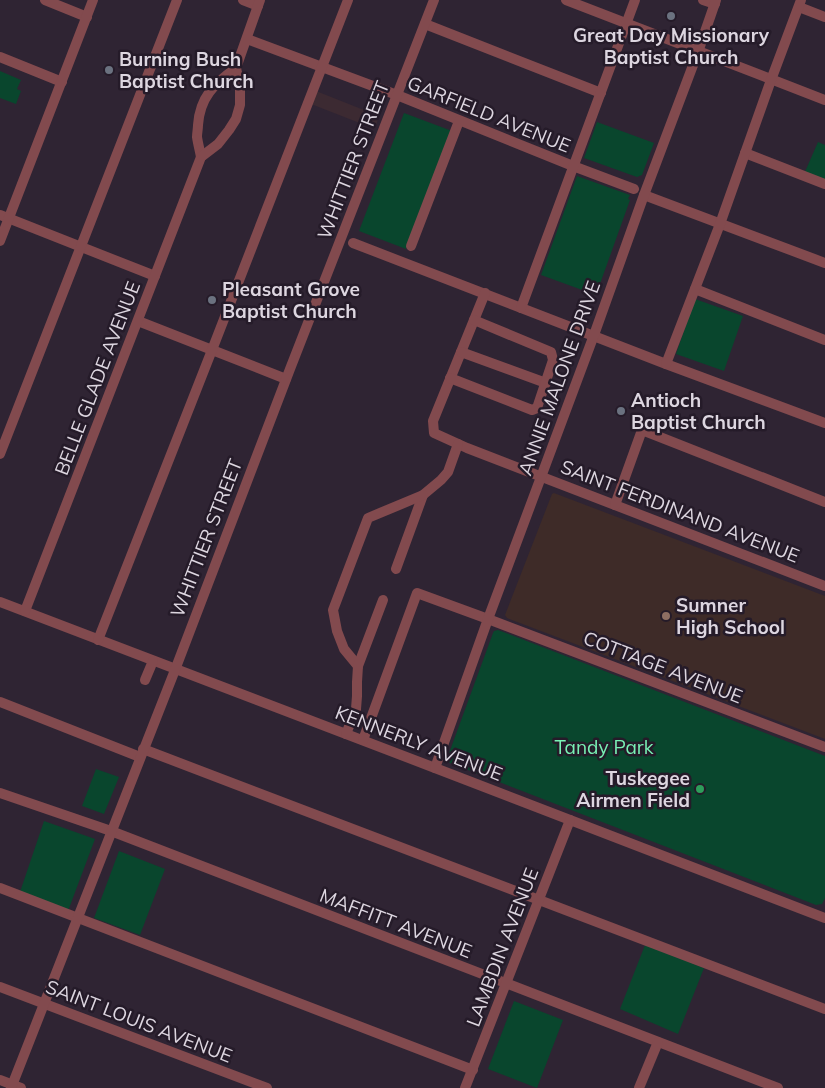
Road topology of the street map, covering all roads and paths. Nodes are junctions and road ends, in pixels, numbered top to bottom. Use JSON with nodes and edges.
{"nodes":[{"id":1,"x":45,"y":0,"type":"edge"},
{"id":2,"x":93,"y":0,"type":"edge"},
{"id":3,"x":177,"y":0,"type":"edge"},
{"id":4,"x":243,"y":0,"type":"edge"},
{"id":5,"x":348,"y":0,"type":"edge"},
{"id":6,"x":434,"y":0,"type":"edge"},
{"id":7,"x":566,"y":0,"type":"edge"},
{"id":8,"x":635,"y":0,"type":"edge"},
{"id":9,"x":703,"y":0,"type":"edge"},
{"id":10,"x":715,"y":2,"type":"edge"},
{"id":11,"x":259,"y":3,"type":"edge"},
{"id":12,"x":800,"y":4,"type":"edge"},
{"id":13,"x":87,"y":17,"type":"junction"},
{"id":14,"x":825,"y":17,"type":"edge"},
{"id":15,"x":424,"y":24,"type":"junction"},
{"id":16,"x":626,"y":24,"type":"junction"},
{"id":17,"x":247,"y":38,"type":"junction"},
{"id":18,"x":698,"y":52,"type":"junction"},
{"id":19,"x":0,"y":57,"type":"edge"},
{"id":20,"x":322,"y":67,"type":"junction"},
{"id":21,"x":236,"y":68,"type":"junction"},
{"id":22,"x":771,"y":80,"type":"junction"},
{"id":23,"x":62,"y":82,"type":"junction"},
{"id":24,"x":601,"y":92,"type":"junction"},
{"id":25,"x":397,"y":96,"type":"junction"},
{"id":26,"x":825,"y":100,"type":"edge"},
{"id":27,"x":460,"y":121,"type":"junction"},
{"id":28,"x":745,"y":153,"type":"junction"},
{"id":29,"x":201,"y":157,"type":"junction"},
{"id":30,"x":573,"y":166,"type":"junction"},
{"id":31,"x":825,"y":184,"type":"edge"},
{"id":32,"x":634,"y":189,"type":"dead end"},
{"id":33,"x":644,"y":195,"type":"junction"},
{"id":34,"x":5,"y":216,"type":"edge"},
{"id":35,"x":720,"y":224,"type":"junction"},
{"id":36,"x":0,"y":241,"type":"edge"},
{"id":37,"x":353,"y":243,"type":"dead end"},
{"id":38,"x":411,"y":246,"type":"dead end"},
{"id":39,"x":81,"y":247,"type":"junction"},
{"id":40,"x":825,"y":263,"type":"edge"},
{"id":41,"x":154,"y":276,"type":"junction"},
{"id":42,"x":695,"y":289,"type":"junction"},
{"id":43,"x":484,"y":293,"type":"junction"},
{"id":44,"x":521,"y":308,"type":"junction"},
{"id":45,"x":474,"y":320,"type":"junction"},
{"id":46,"x":138,"y":321,"type":"junction"},
{"id":47,"x":594,"y":335,"type":"junction"},
{"id":48,"x":825,"y":340,"type":"edge"},
{"id":49,"x":212,"y":350,"type":"junction"},
{"id":50,"x":461,"y":352,"type":"junction"},
{"id":51,"x":666,"y":364,"type":"junction"},
{"id":52,"x":450,"y":378,"type":"junction"},
{"id":53,"x":286,"y":379,"type":"junction"},
{"id":54,"x":546,"y":383,"type":"junction"},
{"id":55,"x":825,"y":423,"type":"edge"},
{"id":56,"x":463,"y":446,"type":"junction"},
{"id":57,"x":0,"y":454,"type":"edge"},
{"id":58,"x":541,"y":476,"type":"junction"},
{"id":59,"x":423,"y":495,"type":"junction"},
{"id":60,"x":825,"y":502,"type":"edge"},
{"id":61,"x":616,"y":505,"type":"junction"},
{"id":62,"x":396,"y":569,"type":"dead end"},
{"id":63,"x":825,"y":586,"type":"edge"},
{"id":64,"x":383,"y":600,"type":"dead end"},
{"id":65,"x":0,"y":602,"type":"edge"},
{"id":66,"x":25,"y":611,"type":"junction"},
{"id":67,"x":488,"y":619,"type":"junction"},
{"id":68,"x":98,"y":640,"type":"junction"},
{"id":69,"x":153,"y":661,"type":"junction"},
{"id":70,"x":358,"y":666,"type":"junction"},
{"id":71,"x":175,"y":670,"type":"junction"},
{"id":72,"x":145,"y":680,"type":"dead end"},
{"id":73,"x":0,"y":702,"type":"edge"},
{"id":74,"x":346,"y":734,"type":"junction"},
{"id":75,"x":362,"y":740,"type":"junction"},
{"id":76,"x":825,"y":747,"type":"edge"},
{"id":77,"x":142,"y":753,"type":"junction"},
{"id":78,"x":435,"y":768,"type":"junction"},
{"id":79,"x":0,"y":793,"type":"edge"},
{"id":80,"x":570,"y":820,"type":"junction"},
{"id":81,"x":111,"y":831,"type":"junction"},
{"id":82,"x":0,"y":888,"type":"edge"},
{"id":83,"x":539,"y":899,"type":"junction"},
{"id":84,"x":77,"y":918,"type":"junction"},
{"id":85,"x":825,"y":918,"type":"edge"},
{"id":86,"x":506,"y":984,"type":"junction"},
{"id":87,"x":0,"y":987,"type":"edge"},
{"id":88,"x":44,"y":1004,"type":"junction"},
{"id":89,"x":825,"y":1009,"type":"edge"},
{"id":90,"x":658,"y":1042,"type":"junction"},
{"id":91,"x":473,"y":1070,"type":"junction"},
{"id":92,"x":0,"y":1080,"type":"edge"},
{"id":93,"x":15,"y":1087,"type":"edge"},
{"id":94,"x":267,"y":1088,"type":"edge"},
{"id":95,"x":466,"y":1088,"type":"edge"},
{"id":96,"x":639,"y":1088,"type":"edge"},
{"id":97,"x":778,"y":1088,"type":"edge"}],
"edges":[{"from":1,"to":13,"type":"street"},
{"from":2,"to":13,"type":"street"},
{"from":3,"to":39,"type":"street"},
{"from":4,"to":11,"type":"street"},
{"from":5,"to":20,"type":"street"},
{"from":6,"to":15,"type":"street","name":"WHITTIER STREET"},
{"from":7,"to":16,"type":"street"},
{"from":8,"to":16,"type":"street"},
{"from":9,"to":10,"type":"street"},
{"from":10,"to":18,"type":"street","name":"ANNIE MALONE DRIVE"},
{"from":11,"to":17,"type":"street","name":"BELLE GLADE AVENUE"},
{"from":12,"to":14,"type":"street"},
{"from":12,"to":22,"type":"street"},
{"from":13,"to":23,"type":"street"},
{"from":15,"to":24,"type":"street"},
{"from":15,"to":25,"type":"street","name":"WHITTIER STREET"},
{"from":16,"to":18,"type":"street"},
{"from":16,"to":24,"type":"street"},
{"from":17,"to":20,"type":"street","name":"GARFIELD AVENUE"},
{"from":17,"to":21,"type":"street","name":"BELLE GLADE AVENUE"},
{"from":18,"to":22,"type":"street"},
{"from":18,"to":33,"type":"street","name":"ANNIE MALONE DRIVE"},
{"from":19,"to":23,"type":"street"},
{"from":20,"to":25,"type":"street","name":"GARFIELD AVENUE"},
{"from":20,"to":49,"type":"street"},
{"from":21,"to":29,"type":"street","name":"BELLE GLADE AVENUE"},
{"from":21,"to":29,"type":"street"},
{"from":22,"to":26,"type":"street"},
{"from":22,"to":28,"type":"street"},
{"from":23,"to":34,"type":"street"},
{"from":24,"to":30,"type":"street"},
{"from":25,"to":27,"type":"street","name":"GARFIELD AVENUE"},
{"from":25,"to":53,"type":"street","name":"WHITTIER STREET"},
{"from":27,"to":30,"type":"street","name":"GARFIELD AVENUE"},
{"from":27,"to":38,"type":"street"},
{"from":28,"to":31,"type":"street"},
{"from":28,"to":35,"type":"street"},
{"from":29,"to":41,"type":"street","name":"BELLE GLADE AVENUE"},
{"from":30,"to":32,"type":"street","name":"GARFIELD AVENUE"},
{"from":30,"to":44,"type":"street"},
{"from":33,"to":35,"type":"street"},
{"from":33,"to":47,"type":"street","name":"ANNIE MALONE DRIVE"},
{"from":34,"to":36,"type":"street"},
{"from":34,"to":39,"type":"street"},
{"from":35,"to":40,"type":"street"},
{"from":35,"to":42,"type":"street"},
{"from":37,"to":43,"type":"street"},
{"from":39,"to":41,"type":"street"},
{"from":39,"to":57,"type":"street"},
{"from":41,"to":46,"type":"street","name":"BELLE GLADE AVENUE"},
{"from":42,"to":48,"type":"street"},
{"from":42,"to":51,"type":"street"},
{"from":43,"to":44,"type":"street"},
{"from":43,"to":45,"type":"street"},
{"from":44,"to":47,"type":"street"},
{"from":45,"to":50,"type":"street"},
{"from":45,"to":54,"type":"street"},
{"from":46,"to":49,"type":"street"},
{"from":46,"to":66,"type":"street","name":"BELLE GLADE AVENUE"},
{"from":47,"to":51,"type":"street"},
{"from":47,"to":58,"type":"street","name":"ANNIE MALONE DRIVE"},
{"from":49,"to":53,"type":"street"},
{"from":49,"to":68,"type":"street"},
{"from":50,"to":52,"type":"street"},
{"from":50,"to":54,"type":"street"},
{"from":51,"to":55,"type":"street"},
{"from":52,"to":54,"type":"street"},
{"from":52,"to":56,"type":"street","name":"SAINT FERDINAND AVENUE"},
{"from":53,"to":71,"type":"street","name":"WHITTIER STREET"},
{"from":56,"to":58,"type":"street","name":"SAINT FERDINAND AVENUE"},
{"from":56,"to":59,"type":"street"},
{"from":58,"to":61,"type":"street","name":"SAINT FERDINAND AVENUE"},
{"from":58,"to":67,"type":"street","name":"ANNIE MALONE DRIVE"},
{"from":59,"to":62,"type":"street"},
{"from":59,"to":70,"type":"street"},
{"from":60,"to":61,"type":"street"},
{"from":61,"to":63,"type":"street","name":"SAINT FERDINAND AVENUE"},
{"from":64,"to":70,"type":"street"},
{"from":65,"to":66,"type":"street","name":"KENNERLY AVENUE"},
{"from":66,"to":68,"type":"street","name":"KENNERLY AVENUE"},
{"from":67,"to":75,"type":"street","name":"COTTAGE AVENUE"},
{"from":67,"to":76,"type":"street","name":"COTTAGE AVENUE"},
{"from":67,"to":78,"type":"street","name":"ANNIE MALONE DRIVE"},
{"from":68,"to":69,"type":"street","name":"KENNERLY AVENUE"},
{"from":69,"to":71,"type":"street","name":"KENNERLY AVENUE"},
{"from":69,"to":72,"type":"street"},
{"from":70,"to":74,"type":"street"},
{"from":71,"to":74,"type":"street","name":"KENNERLY AVENUE"},
{"from":71,"to":77,"type":"street","name":"WHITTIER STREET"},
{"from":73,"to":77,"type":"street"},
{"from":74,"to":75,"type":"street","name":"KENNERLY AVENUE"},
{"from":75,"to":78,"type":"street","name":"KENNERLY AVENUE"},
{"from":77,"to":81,"type":"street","name":"WHITTIER STREET"},
{"from":77,"to":83,"type":"street"},
{"from":78,"to":80,"type":"street","name":"KENNERLY AVENUE"},
{"from":79,"to":81,"type":"street","name":"MAFFITT AVENUE"},
{"from":80,"to":83,"type":"street","name":"LAMBDIN AVENUE"},
{"from":80,"to":85,"type":"street","name":"KENNERLY AVENUE"},
{"from":81,"to":84,"type":"street","name":"WHITTIER STREET"},
{"from":81,"to":86,"type":"street","name":"MAFFITT AVENUE"},
{"from":82,"to":84,"type":"street"},
{"from":83,"to":86,"type":"street","name":"LAMBDIN AVENUE"},
{"from":83,"to":89,"type":"street"},
{"from":84,"to":88,"type":"street","name":"WHITTIER STREET"},
{"from":84,"to":91,"type":"street"},
{"from":86,"to":90,"type":"street","name":"MAFFITT AVENUE"},
{"from":86,"to":91,"type":"street","name":"LAMBDIN AVENUE"},
{"from":87,"to":88,"type":"street","name":"SAINT LOUIS AVENUE"},
{"from":88,"to":93,"type":"street","name":"WHITTIER STREET"},
{"from":88,"to":94,"type":"street","name":"SAINT LOUIS AVENUE"},
{"from":90,"to":96,"type":"street"},
{"from":90,"to":97,"type":"street","name":"MAFFITT AVENUE"},
{"from":91,"to":95,"type":"street","name":"LAMBDIN AVENUE"},
{"from":92,"to":93,"type":"street"}]}
